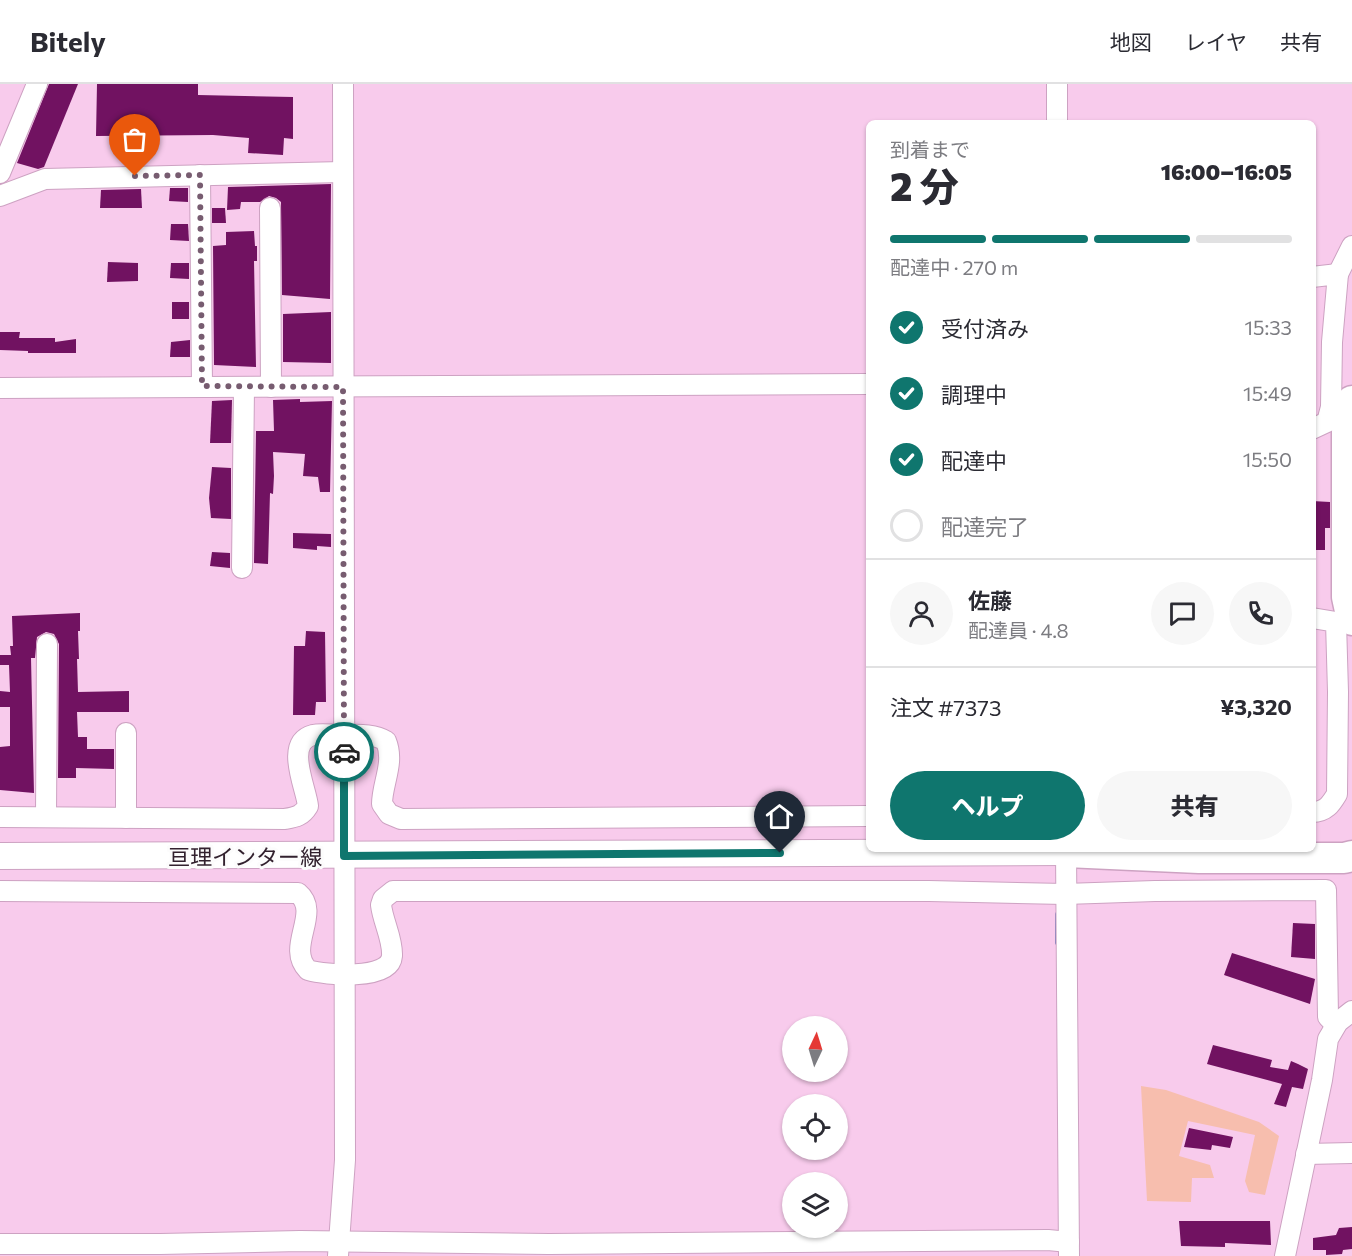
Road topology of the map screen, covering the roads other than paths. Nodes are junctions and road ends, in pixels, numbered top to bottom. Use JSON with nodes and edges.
{"nodes":[{"id":1,"x":37,"y":84,"type":"edge"},
{"id":2,"x":343,"y":84,"type":"edge"},
{"id":3,"x":1057,"y":84,"type":"edge"},
{"id":4,"x":1057,"y":120,"type":"edge"},
{"id":5,"x":343,"y":172,"type":"junction"},
{"id":6,"x":0,"y":173,"type":"edge"},
{"id":7,"x":200,"y":175,"type":"junction"},
{"id":8,"x":0,"y":196,"type":"edge"},
{"id":9,"x":270,"y":208,"type":"dead end"},
{"id":10,"x":1352,"y":246,"type":"edge"},
{"id":11,"x":1338,"y":274,"type":"junction"},
{"id":12,"x":1316,"y":277,"type":"edge"},
{"id":13,"x":866,"y":384,"type":"edge"},
{"id":14,"x":202,"y":386,"type":"junction"},
{"id":15,"x":244,"y":387,"type":"junction"},
{"id":16,"x":271,"y":387,"type":"junction"},
{"id":17,"x":343,"y":387,"type":"junction"},
{"id":18,"x":0,"y":388,"type":"edge"},
{"id":19,"x":1352,"y":401,"type":"edge"},
{"id":20,"x":1316,"y":427,"type":"edge"},
{"id":21,"x":242,"y":568,"type":"dead end"},
{"id":22,"x":1316,"y":619,"type":"edge"},
{"id":23,"x":1352,"y":620,"type":"edge"},
{"id":24,"x":47,"y":644,"type":"dead end"},
{"id":25,"x":126,"y":733,"type":"dead end"},
{"id":26,"x":345,"y":735,"type":"junction"},
{"id":27,"x":1316,"y":812,"type":"edge"},
{"id":28,"x":866,"y":816,"type":"edge"},
{"id":29,"x":0,"y":817,"type":"edge"},
{"id":30,"x":46,"y":817,"type":"junction"},
{"id":31,"x":126,"y":818,"type":"junction"},
{"id":32,"x":1352,"y":833,"type":"edge"},
{"id":33,"x":1316,"y":844,"type":"edge"},
{"id":34,"x":866,"y":852,"type":"edge"},
{"id":35,"x":1066,"y":852,"type":"edge"},
{"id":36,"x":1099,"y":852,"type":"edge"},
{"id":37,"x":0,"y":856,"type":"edge"},
{"id":38,"x":344,"y":856,"type":"junction"},
{"id":39,"x":1352,"y":856,"type":"edge"},
{"id":40,"x":0,"y":891,"type":"edge"},
{"id":41,"x":1065,"y":894,"type":"junction"},
{"id":42,"x":345,"y":973,"type":"junction"},
{"id":43,"x":1345,"y":1016,"type":"edge"},
{"id":44,"x":1352,"y":1153,"type":"edge"},
{"id":45,"x":1306,"y":1154,"type":"junction"},
{"id":46,"x":0,"y":1244,"type":"edge"},
{"id":47,"x":339,"y":1249,"type":"edge"},
{"id":48,"x":1069,"y":1249,"type":"edge"},
{"id":49,"x":1285,"y":1256,"type":"edge"}],
"edges":[{"from":1,"to":6,"type":"street"},
{"from":2,"to":5,"type":"street"},
{"from":3,"to":4,"type":"street"},
{"from":5,"to":7,"type":"street"},
{"from":5,"to":17,"type":"street"},
{"from":7,"to":8,"type":"street"},
{"from":7,"to":14,"type":"street"},
{"from":9,"to":16,"type":"street"},
{"from":10,"to":11,"type":"street"},
{"from":11,"to":12,"type":"street"},
{"from":11,"to":20,"type":"street"},
{"from":13,"to":17,"type":"street"},
{"from":14,"to":15,"type":"street"},
{"from":14,"to":18,"type":"street"},
{"from":15,"to":16,"type":"street"},
{"from":15,"to":21,"type":"street"},
{"from":16,"to":17,"type":"street"},
{"from":17,"to":26,"type":"street"},
{"from":19,"to":23,"type":"highway"},
{"from":22,"to":27,"type":"street"},
{"from":24,"to":30,"type":"street"},
{"from":25,"to":31,"type":"street"},
{"from":26,"to":28,"type":"street"},
{"from":26,"to":31,"type":"street"},
{"from":26,"to":38,"type":"street"},
{"from":29,"to":30,"type":"street"},
{"from":30,"to":31,"type":"street"},
{"from":32,"to":33,"type":"highway"},
{"from":34,"to":38,"type":"main road","name":"亘理インター線"},
{"from":35,"to":41,"type":"street"},
{"from":36,"to":39,"type":"highway"},
{"from":37,"to":38,"type":"main road","name":"亘理インター線"},
{"from":38,"to":42,"type":"street"},
{"from":40,"to":42,"type":"street"},
{"from":41,"to":42,"type":"street"},
{"from":41,"to":43,"type":"street"},
{"from":41,"to":48,"type":"street"},
{"from":42,"to":47,"type":"street"},
{"from":43,"to":45,"type":"street"},
{"from":44,"to":45,"type":"street"},
{"from":45,"to":49,"type":"street"},
{"from":46,"to":47,"type":"street"},
{"from":47,"to":48,"type":"street"}]}
